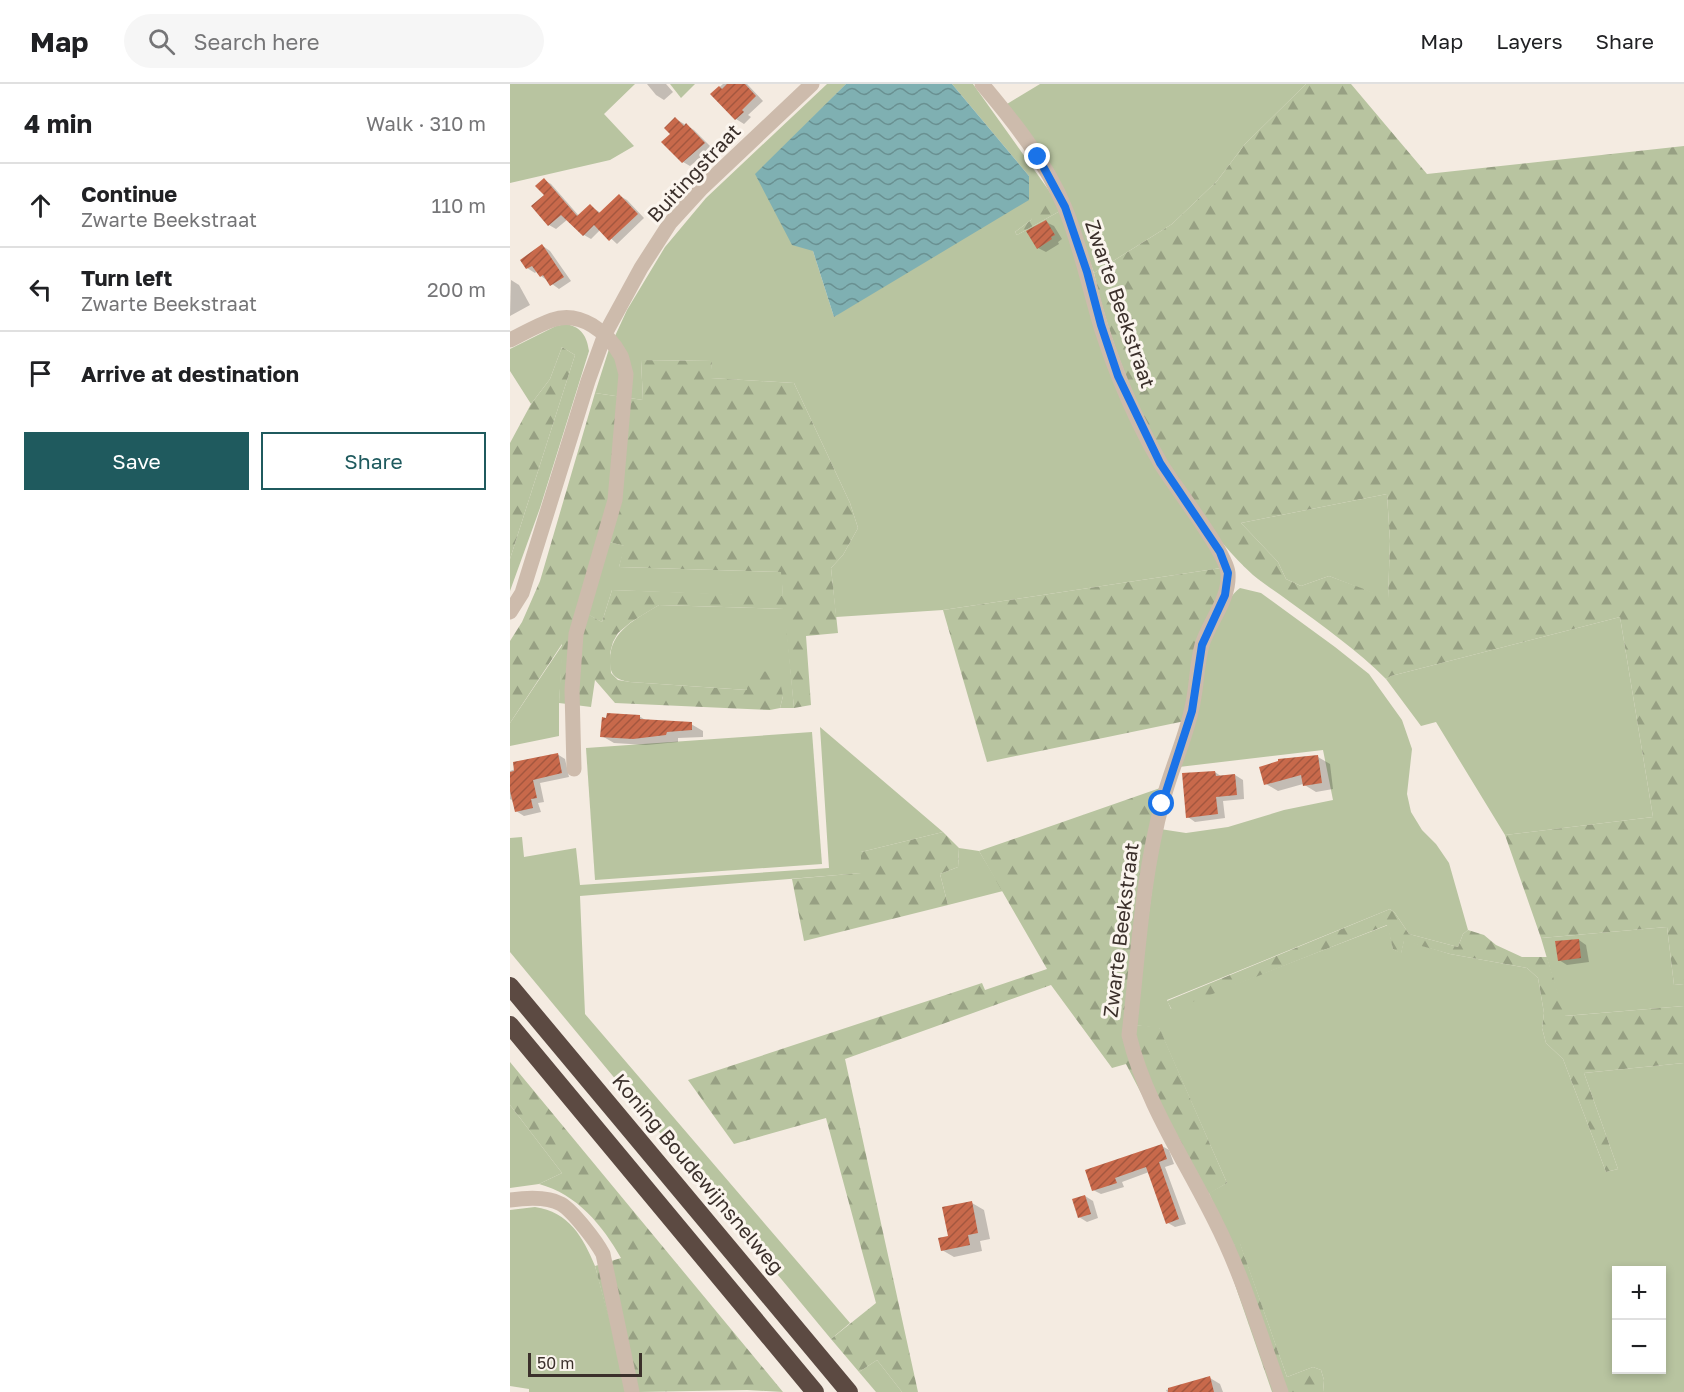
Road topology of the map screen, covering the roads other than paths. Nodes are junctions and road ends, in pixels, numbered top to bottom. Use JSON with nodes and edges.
{"nodes":[{"id":1,"x":812,"y":84,"type":"edge"},
{"id":2,"x":982,"y":84,"type":"edge"},
{"id":3,"x":605,"y":334,"type":"junction"},
{"id":4,"x":510,"y":340,"type":"edge"},
{"id":5,"x":510,"y":612,"type":"edge"},
{"id":6,"x":574,"y":769,"type":"dead end"},
{"id":7,"x":510,"y":986,"type":"edge"},
{"id":8,"x":510,"y":1025,"type":"edge"},
{"id":9,"x":510,"y":1200,"type":"edge"},
{"id":10,"x":633,"y":1392,"type":"edge"},
{"id":11,"x":815,"y":1392,"type":"edge"},
{"id":12,"x":849,"y":1392,"type":"edge"},
{"id":13,"x":1281,"y":1392,"type":"edge"}],
"edges":[{"from":1,"to":3,"type":"street","name":"Buitingstraat"},
{"from":2,"to":13,"type":"street","name":"Zwarte Beekstraat"},
{"from":3,"to":4,"type":"street"},
{"from":3,"to":5,"type":"street","name":"Buitingstraat"},
{"from":3,"to":6,"type":"street"},
{"from":7,"to":12,"type":"highway","name":"Koning Boudewijnsnelweg"},
{"from":8,"to":11,"type":"highway"},
{"from":9,"to":10,"type":"street"}]}
